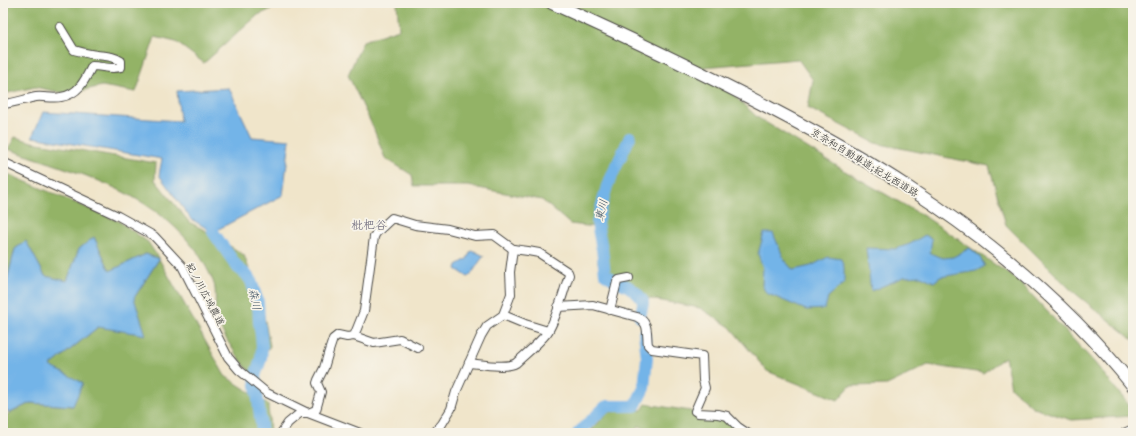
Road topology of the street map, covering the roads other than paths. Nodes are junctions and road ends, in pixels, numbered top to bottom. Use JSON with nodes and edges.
{"nodes":[{"id":1,"x":552,"y":3,"type":"edge"},
{"id":2,"x":60,"y":27,"type":"dead end"},
{"id":3,"x":3,"y":104,"type":"edge"},
{"id":4,"x":3,"y":162,"type":"edge"},
{"id":5,"x":513,"y":249,"type":"junction"},
{"id":6,"x":629,"y":278,"type":"dead end"},
{"id":7,"x":558,"y":308,"type":"junction"},
{"id":8,"x":610,"y":310,"type":"junction"},
{"id":9,"x":503,"y":315,"type":"junction"},
{"id":10,"x":548,"y":331,"type":"junction"},
{"id":11,"x":354,"y":336,"type":"junction"},
{"id":12,"x":418,"y":348,"type":"dead end"},
{"id":13,"x":469,"y":363,"type":"junction"},
{"id":14,"x":1133,"y":386,"type":"edge"},
{"id":15,"x":308,"y":413,"type":"junction"},
{"id":16,"x":1133,"y":430,"type":"edge"},
{"id":17,"x":281,"y":433,"type":"edge"},
{"id":18,"x":360,"y":433,"type":"edge"},
{"id":19,"x":434,"y":433,"type":"edge"},
{"id":20,"x":747,"y":433,"type":"edge"},
{"id":21,"x":1124,"y":433,"type":"edge"}],
"edges":[{"from":1,"to":14,"type":"highway","name":"京奈和自動車道;紀北西道路"},
{"from":2,"to":3,"type":"street"},
{"from":4,"to":15,"type":"street","name":"紀ノ川広域農道"},
{"from":5,"to":7,"type":"street"},
{"from":5,"to":9,"type":"street"},
{"from":5,"to":11,"type":"street"},
{"from":6,"to":8,"type":"street"},
{"from":7,"to":8,"type":"street"},
{"from":7,"to":10,"type":"street"},
{"from":8,"to":20,"type":"street"},
{"from":9,"to":10,"type":"street"},
{"from":9,"to":13,"type":"street"},
{"from":10,"to":13,"type":"street"},
{"from":11,"to":12,"type":"street"},
{"from":11,"to":15,"type":"street"},
{"from":13,"to":19,"type":"street"},
{"from":15,"to":17,"type":"street"},
{"from":15,"to":18,"type":"street","name":"紀ノ川広域農道"},
{"from":16,"to":21,"type":"street"}]}
